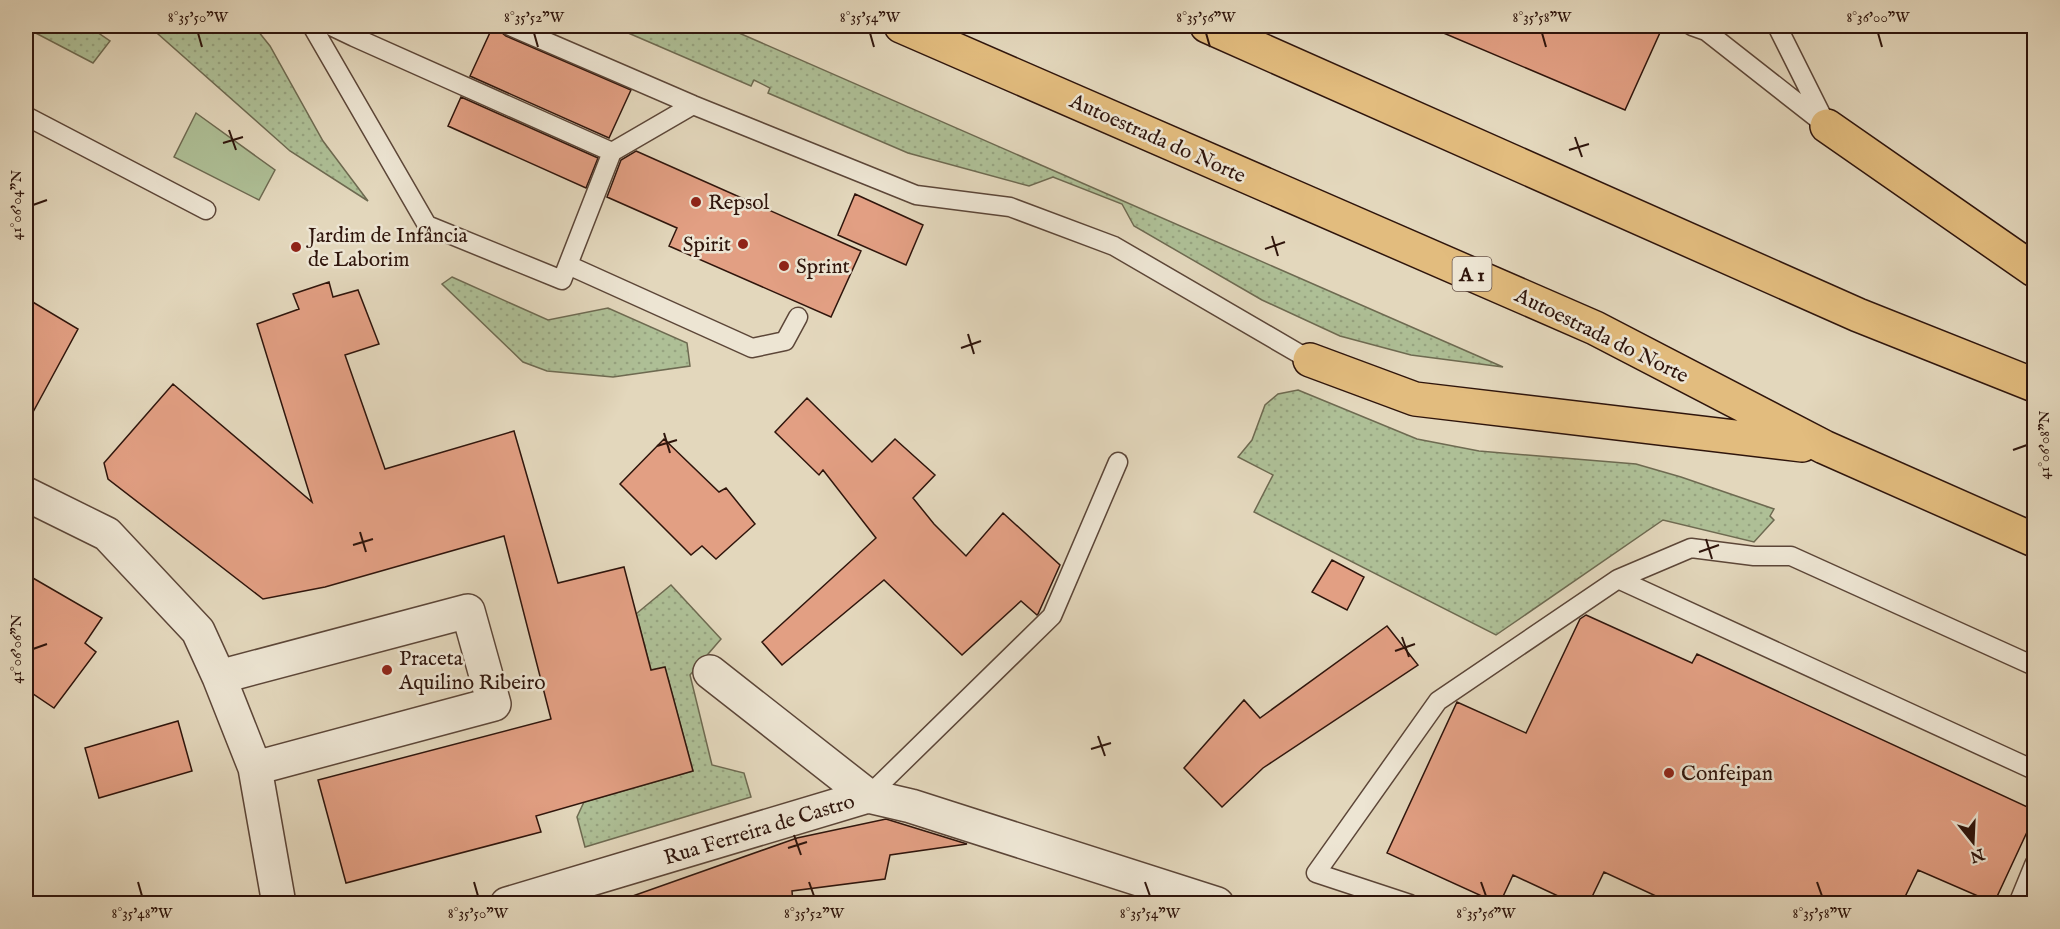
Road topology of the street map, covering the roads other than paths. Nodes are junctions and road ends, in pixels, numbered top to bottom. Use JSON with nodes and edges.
{"nodes":[{"id":1,"x":312,"y":26,"type":"edge"},
{"id":2,"x":331,"y":26,"type":"edge"},
{"id":3,"x":510,"y":26,"type":"edge"},
{"id":4,"x":901,"y":26,"type":"edge"},
{"id":5,"x":1208,"y":26,"type":"edge"},
{"id":6,"x":1692,"y":26,"type":"edge"},
{"id":7,"x":1777,"y":26,"type":"edge"},
{"id":8,"x":693,"y":105,"type":"junction"},
{"id":9,"x":26,"y":116,"type":"edge"},
{"id":10,"x":1827,"y":126,"type":"junction"},
{"id":11,"x":612,"y":152,"type":"junction"},
{"id":12,"x":206,"y":210,"type":"dead end"},
{"id":13,"x":568,"y":264,"type":"junction"},
{"id":14,"x":2034,"y":270,"type":"edge"},
{"id":15,"x":798,"y":317,"type":"dead end"},
{"id":16,"x":1310,"y":360,"type":"joint"},
{"id":17,"x":2034,"y":385,"type":"edge"},
{"id":18,"x":1824,"y":447,"type":"junction"},
{"id":19,"x":1118,"y":462,"type":"dead end"},
{"id":20,"x":26,"y":494,"type":"edge"},
{"id":21,"x":2034,"y":540,"type":"edge"},
{"id":22,"x":1618,"y":579,"type":"junction"},
{"id":23,"x":2034,"y":666,"type":"edge"},
{"id":24,"x":710,"y":672,"type":"dead end"},
{"id":25,"x":219,"y":677,"type":"junction"},
{"id":26,"x":255,"y":768,"type":"junction"},
{"id":27,"x":2034,"y":770,"type":"edge"},
{"id":28,"x":868,"y":796,"type":"junction"},
{"id":29,"x":2034,"y":865,"type":"edge"},
{"id":30,"x":279,"y":903,"type":"edge"},
{"id":31,"x":507,"y":903,"type":"edge"},
{"id":32,"x":1217,"y":903,"type":"edge"},
{"id":33,"x":1410,"y":903,"type":"edge"},
{"id":34,"x":2018,"y":903,"type":"edge"}],
"edges":[{"from":1,"to":13,"type":"lane"},
{"from":2,"to":11,"type":"lane"},
{"from":3,"to":8,"type":"lane"},
{"from":4,"to":18,"type":"highway","name":"Autoestrada do Norte","number":"A 1"},
{"from":5,"to":17,"type":"highway"},
{"from":6,"to":10,"type":"lane"},
{"from":7,"to":10,"type":"lane"},
{"from":8,"to":11,"type":"lane"},
{"from":8,"to":16,"type":"lane"},
{"from":9,"to":12,"type":"lane"},
{"from":10,"to":14,"type":"highway"},
{"from":11,"to":13,"type":"lane"},
{"from":13,"to":15,"type":"lane"},
{"from":16,"to":18,"type":"highway"},
{"from":18,"to":21,"type":"highway","name":"Autoestrada do Norte","number":"A 1"},
{"from":19,"to":28,"type":"lane"},
{"from":20,"to":25,"type":"street"},
{"from":22,"to":23,"type":"lane"},
{"from":22,"to":27,"type":"lane"},
{"from":22,"to":33,"type":"lane"},
{"from":24,"to":28,"type":"street"},
{"from":25,"to":26,"type":"street"},
{"from":25,"to":26,"type":"street"},
{"from":26,"to":30,"type":"street"},
{"from":28,"to":31,"type":"street","name":"Rua Ferreira de Castro"},
{"from":28,"to":32,"type":"street","name":"Rua Ferreira de Castro"},
{"from":29,"to":34,"type":"lane"}]}
